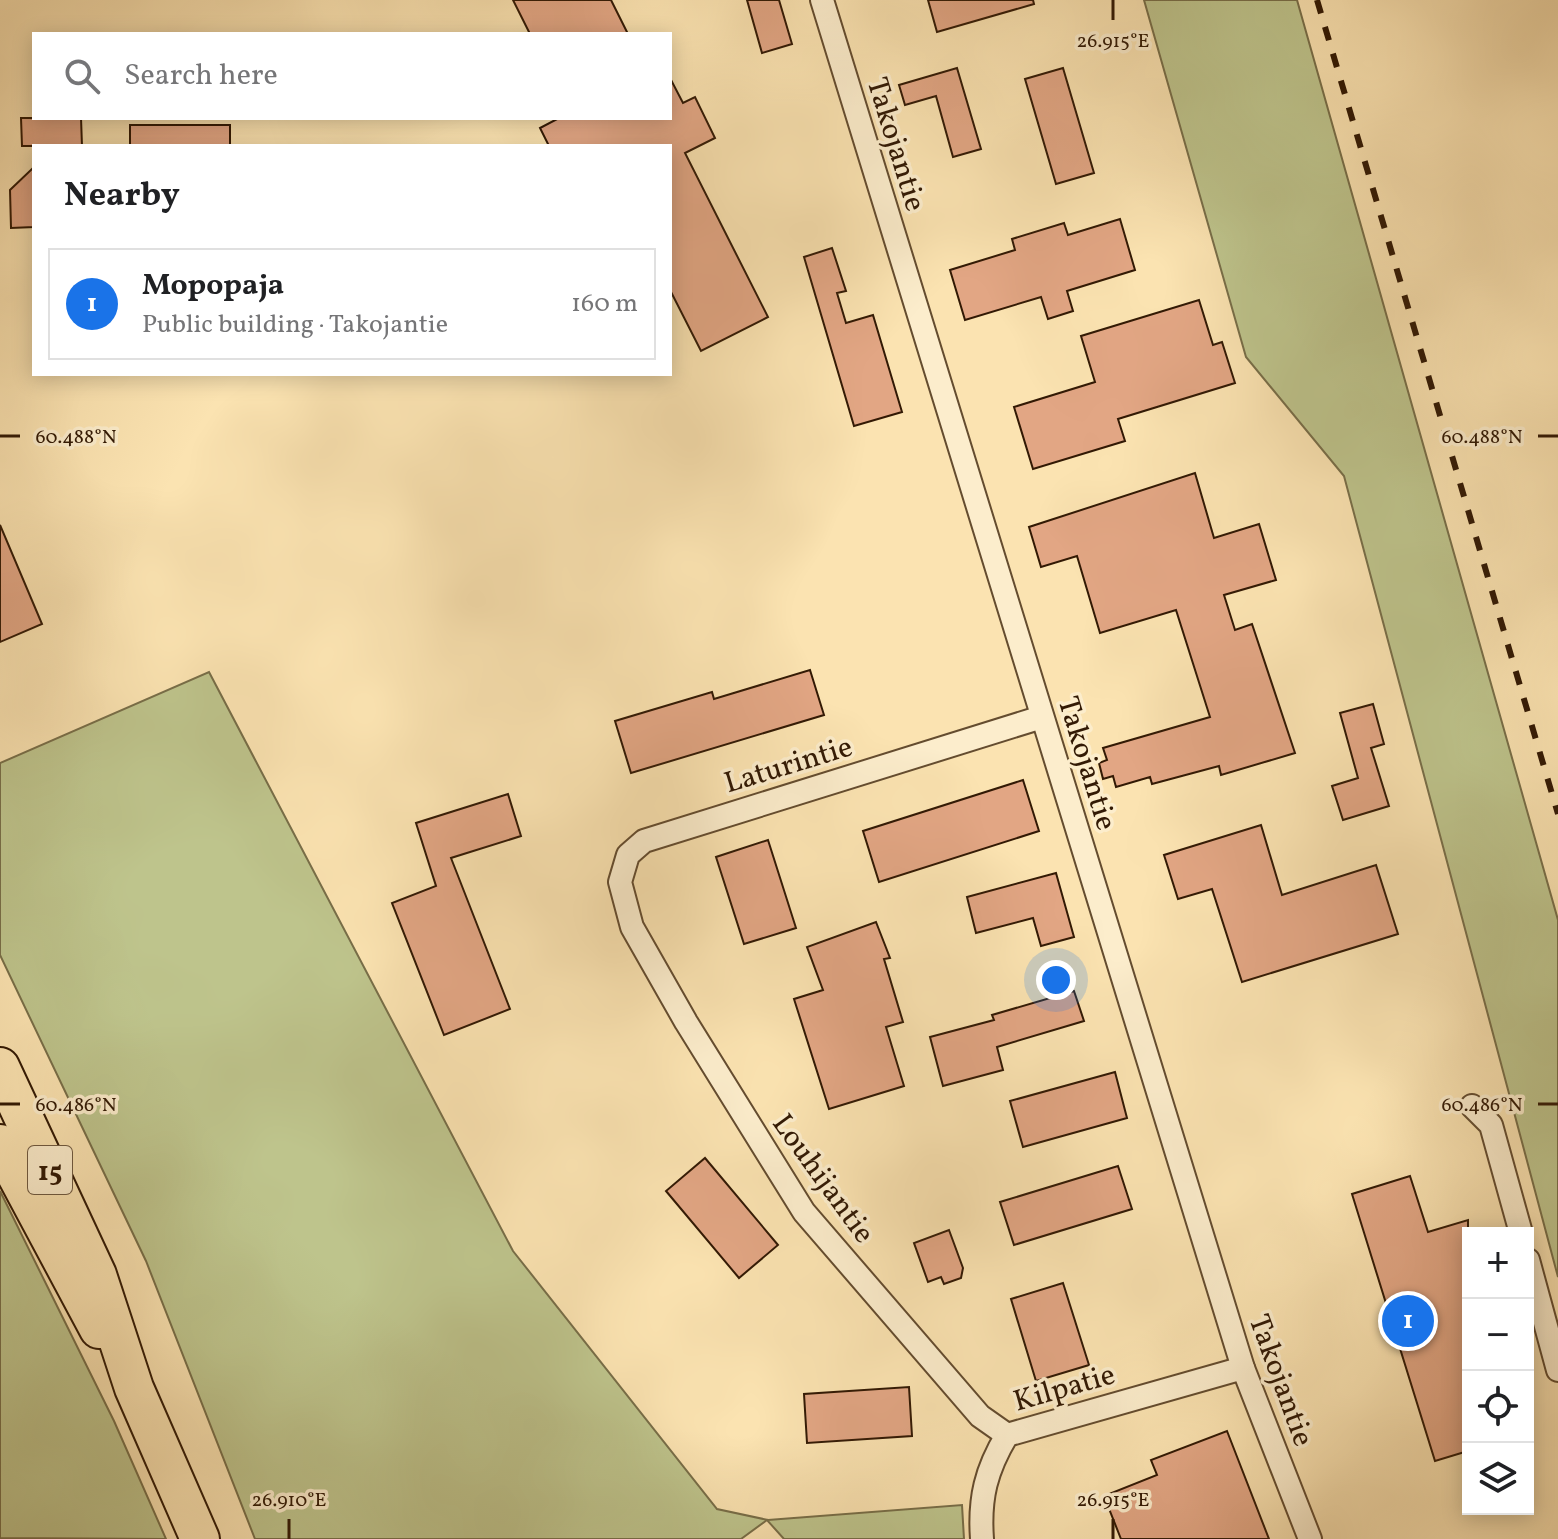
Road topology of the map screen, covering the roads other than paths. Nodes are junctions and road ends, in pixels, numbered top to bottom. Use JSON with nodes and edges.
{"nodes":[{"id":1,"x":822,"y":0,"type":"edge"},
{"id":2,"x":1042,"y":717,"type":"junction"},
{"id":3,"x":632,"y":927,"type":"joint"},
{"id":4,"x":0,"y":1067,"type":"edge"},
{"id":5,"x":1472,"y":1106,"type":"dead end"},
{"id":6,"x":0,"y":1144,"type":"edge"},
{"id":7,"x":1519,"y":1227,"type":"edge"},
{"id":8,"x":1534,"y":1282,"type":"edge"},
{"id":9,"x":1243,"y":1368,"type":"junction"},
{"id":10,"x":1558,"y":1370,"type":"edge"},
{"id":11,"x":134,"y":1388,"type":"junction"},
{"id":12,"x":1007,"y":1435,"type":"junction"},
{"id":13,"x":200,"y":1539,"type":"edge"},
{"id":14,"x":982,"y":1539,"type":"edge"},
{"id":15,"x":1310,"y":1539,"type":"edge"}],
"edges":[{"from":1,"to":2,"type":"street","name":"Takojantie"},
{"from":2,"to":3,"type":"street","name":"Laturintie"},
{"from":2,"to":9,"type":"street","name":"Takojantie"},
{"from":3,"to":12,"type":"street","name":"Louhijantie"},
{"from":4,"to":11,"type":"highway","number":"15"},
{"from":5,"to":7,"type":"street"},
{"from":6,"to":11,"type":"highway","number":"15"},
{"from":8,"to":10,"type":"street"},
{"from":9,"to":12,"type":"street","name":"Kilpatie"},
{"from":9,"to":15,"type":"street","name":"Takojantie"},
{"from":11,"to":13,"type":"highway","number":"15"},
{"from":12,"to":14,"type":"street","name":"Kilpatie"}]}
